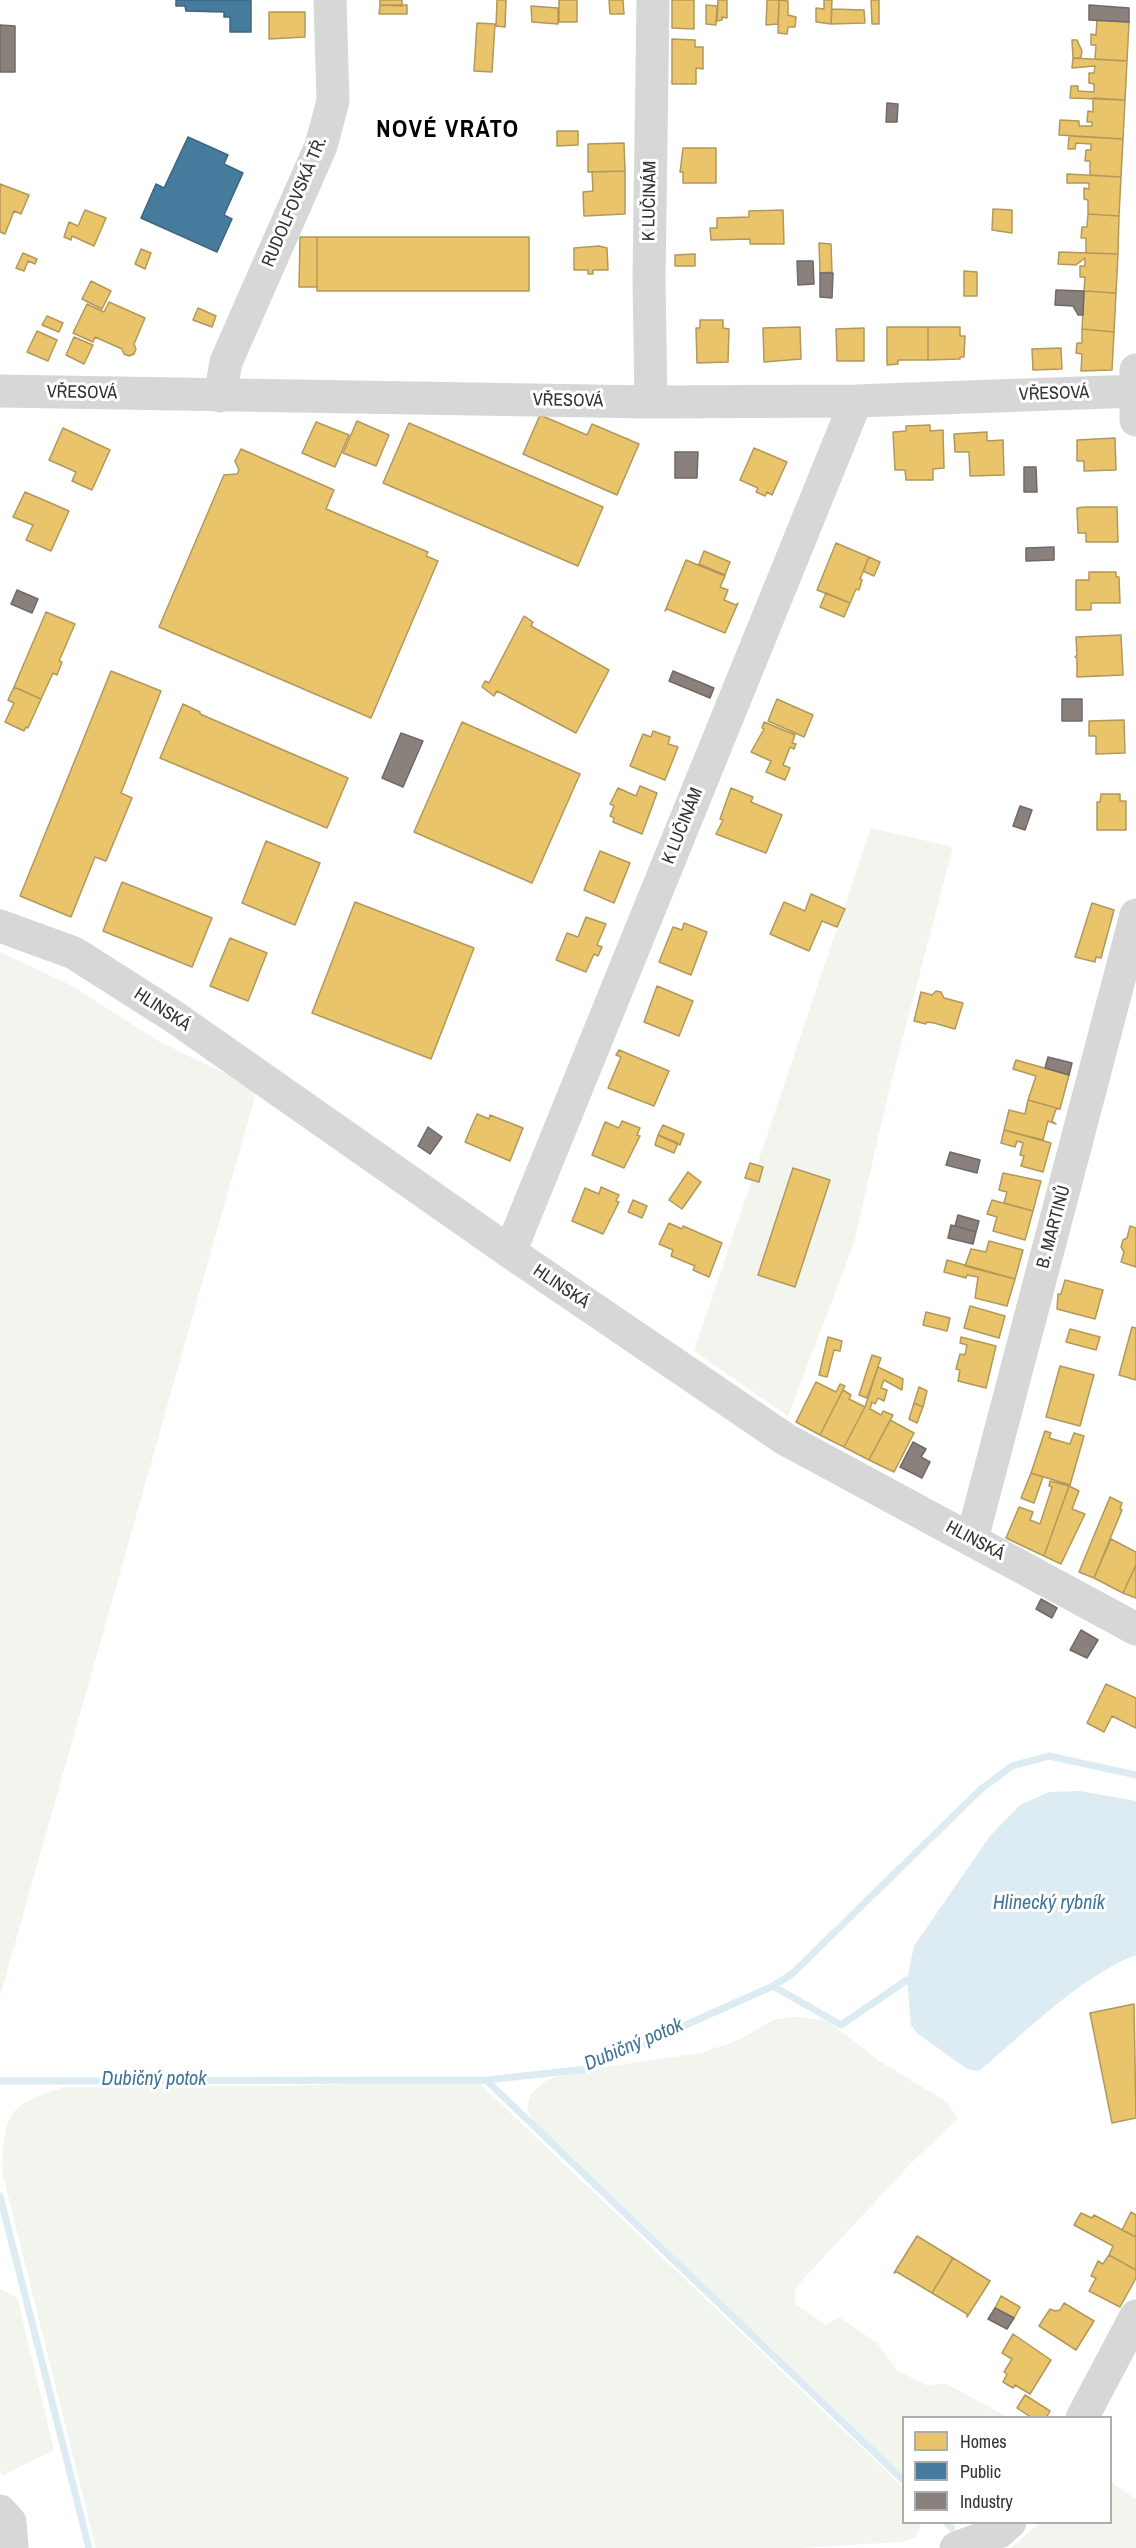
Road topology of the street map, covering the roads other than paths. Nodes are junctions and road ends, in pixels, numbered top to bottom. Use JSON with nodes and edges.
{"nodes":[{"id":1,"x":330,"y":0,"type":"edge"},
{"id":2,"x":653,"y":0,"type":"edge"},
{"id":3,"x":0,"y":392,"type":"edge"},
{"id":4,"x":1136,"y":393,"type":"edge"},
{"id":5,"x":220,"y":396,"type":"junction"},
{"id":6,"x":856,"y":401,"type":"junction"},
{"id":7,"x":651,"y":402,"type":"junction"},
{"id":8,"x":1136,"y":915,"type":"edge"},
{"id":9,"x":0,"y":926,"type":"edge"},
{"id":10,"x":510,"y":1252,"type":"junction"},
{"id":11,"x":972,"y":1539,"type":"junction"},
{"id":12,"x":1136,"y":1629,"type":"edge"},
{"id":13,"x":1136,"y":2316,"type":"edge"},
{"id":14,"x":1083,"y":2416,"type":"edge"},
{"id":15,"x":0,"y":2511,"type":"edge"},
{"id":16,"x":1009,"y":2524,"type":"edge"},
{"id":17,"x":12,"y":2548,"type":"edge"},
{"id":18,"x":956,"y":2548,"type":"edge"}],
"edges":[{"from":1,"to":5,"type":"street","name":"RUDOLFOVSKÁ TŘ."},
{"from":2,"to":7,"type":"street","name":"K LUČINÁM"},
{"from":3,"to":5,"type":"street","name":"VŘESOVÁ"},
{"from":4,"to":6,"type":"street","name":"VŘESOVÁ"},
{"from":5,"to":7,"type":"street","name":"VŘESOVÁ"},
{"from":6,"to":7,"type":"street","name":"VŘESOVÁ"},
{"from":6,"to":10,"type":"street","name":"K LUČINÁM"},
{"from":8,"to":11,"type":"street","name":"B. MARTINŮ"},
{"from":9,"to":10,"type":"street","name":"HLINSKÁ"},
{"from":10,"to":11,"type":"street","name":"HLINSKÁ"},
{"from":11,"to":12,"type":"street","name":"HLINSKÁ"},
{"from":13,"to":14,"type":"street"},
{"from":15,"to":17,"type":"street"},
{"from":16,"to":18,"type":"street"}]}
